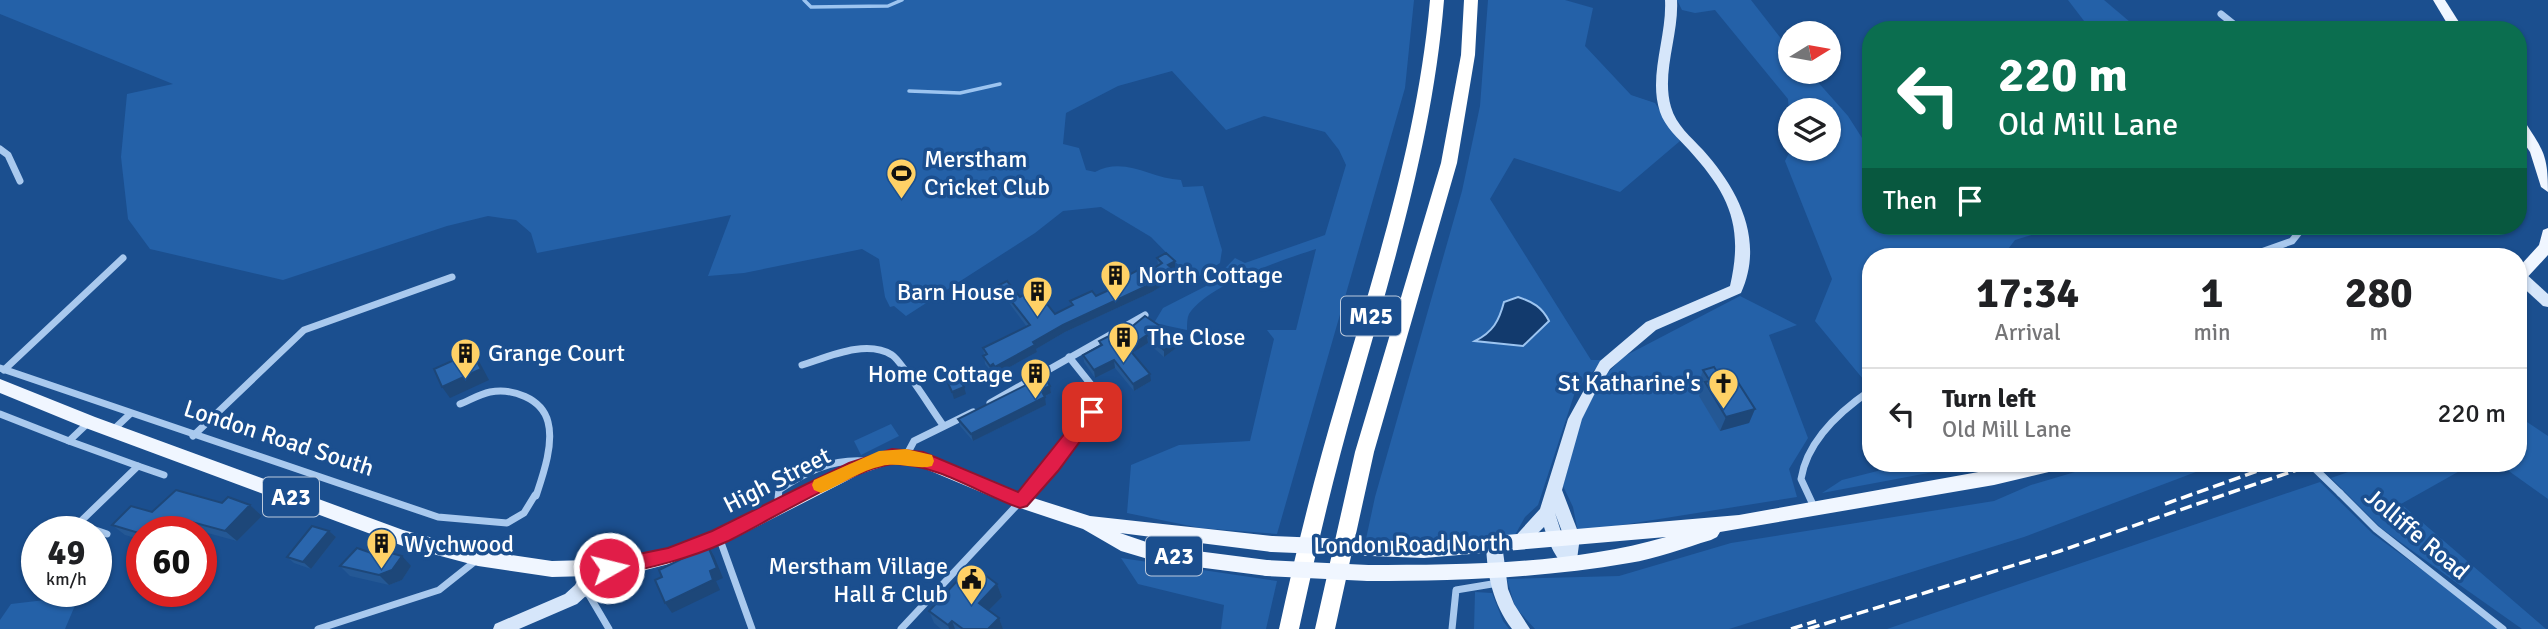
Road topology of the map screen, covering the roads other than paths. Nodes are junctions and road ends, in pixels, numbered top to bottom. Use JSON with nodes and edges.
{"nodes":[{"id":1,"x":1437,"y":0,"type":"edge"},
{"id":2,"x":1471,"y":0,"type":"edge"},
{"id":3,"x":1671,"y":0,"type":"edge"},
{"id":4,"x":2439,"y":0,"type":"edge"},
{"id":5,"x":2221,"y":14,"type":"dead end"},
{"id":6,"x":2230,"y":21,"type":"edge"},
{"id":7,"x":2452,"y":21,"type":"edge"},
{"id":8,"x":2527,"y":136,"type":"edge"},
{"id":9,"x":0,"y":149,"type":"edge"},
{"id":10,"x":20,"y":181,"type":"dead end"},
{"id":11,"x":2548,"y":187,"type":"edge"},
{"id":12,"x":2548,"y":234,"type":"edge"},
{"id":13,"x":2297,"y":235,"type":"edge"},
{"id":14,"x":2272,"y":248,"type":"edge"},
{"id":15,"x":123,"y":258,"type":"dead end"},
{"id":16,"x":2527,"y":269,"type":"edge"},
{"id":17,"x":452,"y":277,"type":"dead end"},
{"id":18,"x":2527,"y":285,"type":"edge"},
{"id":19,"x":2548,"y":302,"type":"edge"},
{"id":20,"x":1145,"y":315,"type":"edge"},
{"id":21,"x":1069,"y":357,"type":"junction"},
{"id":22,"x":802,"y":365,"type":"dead end"},
{"id":23,"x":1,"y":375,"type":"edge"},
{"id":24,"x":1862,"y":395,"type":"edge"},
{"id":25,"x":460,"y":404,"type":"dead end"},
{"id":26,"x":0,"y":414,"type":"edge"},
{"id":27,"x":130,"y":414,"type":"junction"},
{"id":28,"x":89,"y":422,"type":"junction"},
{"id":29,"x":943,"y":425,"type":"junction"},
{"id":30,"x":113,"y":430,"type":"junction"},
{"id":31,"x":193,"y":436,"type":"junction"},
{"id":32,"x":69,"y":441,"type":"junction"},
{"id":33,"x":906,"y":456,"type":"junction"},
{"id":34,"x":138,"y":466,"type":"junction"},
{"id":35,"x":2019,"y":472,"type":"edge"},
{"id":36,"x":2318,"y":472,"type":"edge"},
{"id":37,"x":164,"y":475,"type":"dead end"},
{"id":38,"x":1554,"y":489,"type":"junction"},
{"id":39,"x":1020,"y":501,"type":"junction"},
{"id":40,"x":1816,"y":510,"type":"junction"},
{"id":41,"x":1547,"y":513,"type":"junction"},
{"id":42,"x":86,"y":516,"type":"edge"},
{"id":43,"x":1088,"y":523,"type":"junction"},
{"id":44,"x":1739,"y":523,"type":"junction"},
{"id":45,"x":719,"y":537,"type":"junction"},
{"id":46,"x":1563,"y":538,"type":"junction"},
{"id":47,"x":1518,"y":542,"type":"junction"},
{"id":48,"x":1494,"y":544,"type":"junction"},
{"id":49,"x":478,"y":558,"type":"junction"},
{"id":50,"x":1570,"y":562,"type":"junction"},
{"id":51,"x":592,"y":569,"type":"junction"},
{"id":52,"x":1496,"y":576,"type":"junction"},
{"id":53,"x":582,"y":590,"type":"junction"},
{"id":54,"x":318,"y":629,"type":"edge"},
{"id":55,"x":501,"y":629,"type":"edge"},
{"id":56,"x":608,"y":629,"type":"edge"},
{"id":57,"x":752,"y":629,"type":"edge"},
{"id":58,"x":901,"y":629,"type":"edge"},
{"id":59,"x":1289,"y":629,"type":"edge"},
{"id":60,"x":1325,"y":629,"type":"edge"},
{"id":61,"x":1452,"y":629,"type":"edge"},
{"id":62,"x":1522,"y":629,"type":"edge"},
{"id":63,"x":2503,"y":629,"type":"edge"}],
"edges":[{"from":1,"to":59,"type":"highway","number":"M25"},
{"from":2,"to":60,"type":"highway","number":"M25"},
{"from":3,"to":38,"type":"street"},
{"from":4,"to":7,"type":"main road"},
{"from":5,"to":6,"type":"street"},
{"from":8,"to":11,"type":"main road"},
{"from":9,"to":10,"type":"street"},
{"from":12,"to":16,"type":"main road"},
{"from":13,"to":14,"type":"street"},
{"from":15,"to":23,"type":"street"},
{"from":17,"to":31,"type":"street"},
{"from":18,"to":19,"type":"street"},
{"from":20,"to":21,"type":"street"},
{"from":21,"to":29,"type":"street"},
{"from":21,"to":39,"type":"street"},
{"from":22,"to":29,"type":"street"},
{"from":23,"to":27,"type":"street","name":"London Road South"},
{"from":23,"to":28,"type":"main road","name":"London Road South","number":"A23"},
{"from":24,"to":40,"type":"street"},
{"from":25,"to":31,"type":"street","name":"London Road South"},
{"from":26,"to":32,"type":"street"},
{"from":27,"to":30,"type":"street"},
{"from":27,"to":31,"type":"street","name":"London Road South"},
{"from":28,"to":30,"type":"main road","name":"London Road South","number":"A23"},
{"from":28,"to":32,"type":"street"},
{"from":29,"to":33,"type":"street"},
{"from":30,"to":49,"type":"main road","name":"London Road South","number":"A23"},
{"from":32,"to":34,"type":"street"},
{"from":33,"to":39,"type":"main road","name":"High Street","number":"A23"},
{"from":33,"to":45,"type":"main road","name":"High Street","number":"A23"},
{"from":34,"to":37,"type":"street"},
{"from":34,"to":42,"type":"street"},
{"from":35,"to":40,"type":"main road","name":"London Road North","number":"A23"},
{"from":36,"to":63,"type":"street","name":"Jolliffe Road","bridge":true},
{"from":38,"to":41,"type":"street"},
{"from":38,"to":46,"type":"street"},
{"from":39,"to":43,"type":"main road","name":"London Road North","number":"A23"},
{"from":39,"to":58,"type":"street"},
{"from":40,"to":44,"type":"main road","name":"London Road North","number":"A23"},
{"from":41,"to":46,"type":"street"},
{"from":41,"to":47,"type":"street"},
{"from":43,"to":48,"type":"main road","name":"London Road North","number":"A23","bridge":true},
{"from":43,"to":52,"type":"main road","name":"London Road North","number":"A23","bridge":true},
{"from":44,"to":46,"type":"main road","name":"London Road North","number":"A23"},
{"from":44,"to":50,"type":"main road","name":"London Road North","number":"A23"},
{"from":45,"to":51,"type":"main road","name":"High Street","number":"A23"},
{"from":45,"to":57,"type":"street"},
{"from":46,"to":47,"type":"main road","name":"London Road North","number":"A23"},
{"from":46,"to":50,"type":"street"},
{"from":47,"to":48,"type":"main road","name":"London Road North","number":"A23"},
{"from":48,"to":52,"type":"street"},
{"from":49,"to":51,"type":"main road","name":"London Road South","number":"A23"},
{"from":49,"to":54,"type":"street"},
{"from":50,"to":52,"type":"main road","name":"London Road North","number":"A23"},
{"from":51,"to":53,"type":"street"},
{"from":52,"to":61,"type":"street"},
{"from":52,"to":62,"type":"street"},
{"from":53,"to":55,"type":"street"},
{"from":53,"to":56,"type":"street"}]}
